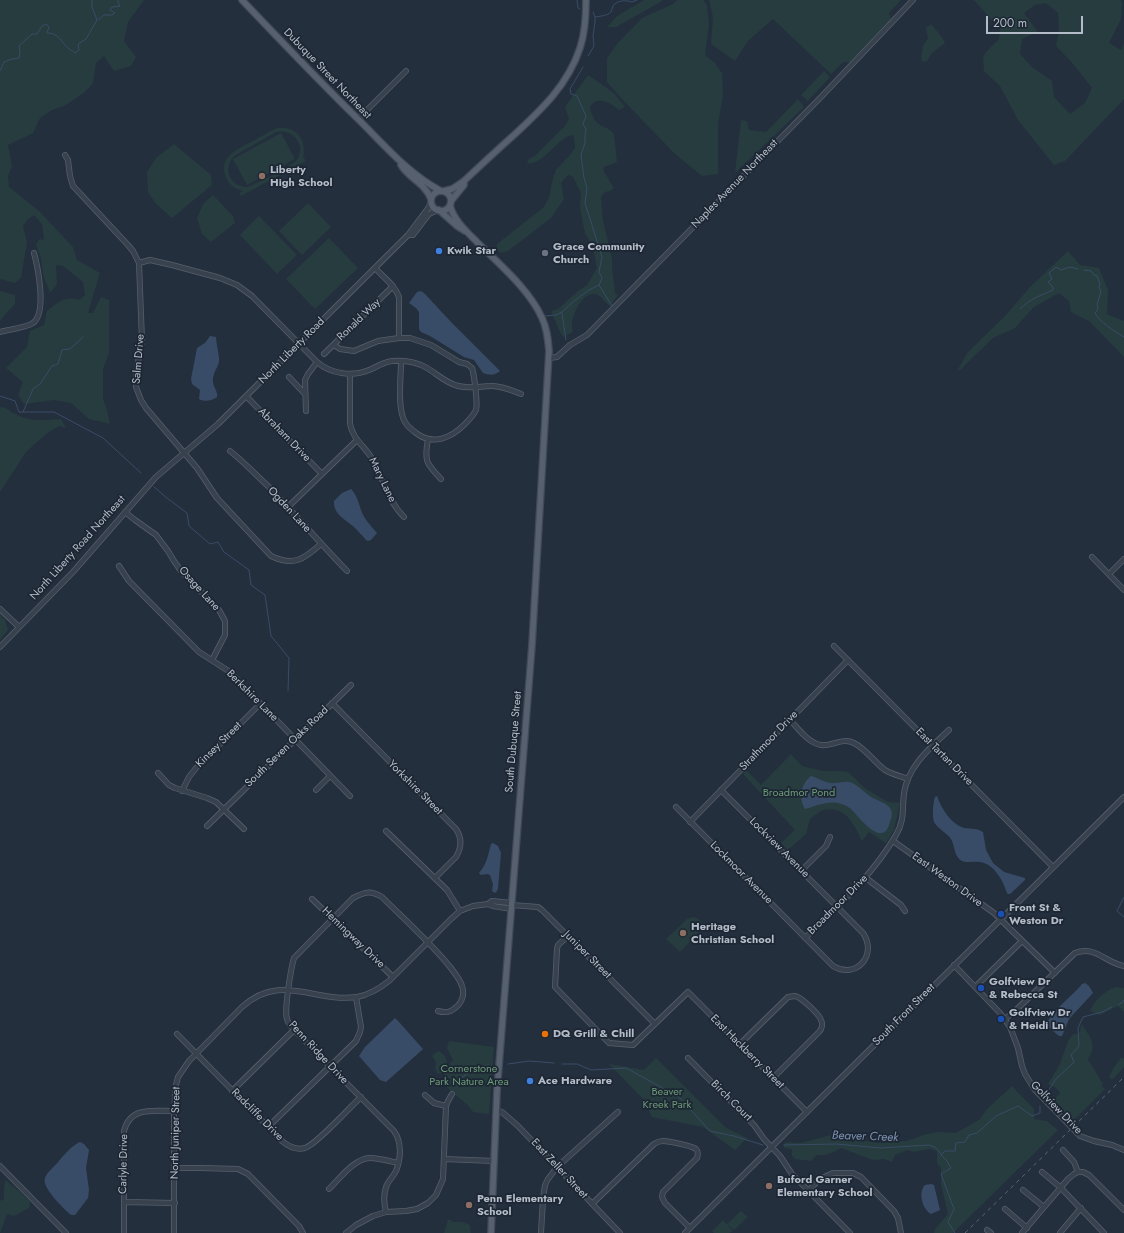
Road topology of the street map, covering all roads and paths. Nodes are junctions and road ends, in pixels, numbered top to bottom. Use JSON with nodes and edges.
{"nodes":[{"id":1,"x":242,"y":0,"type":"edge"},
{"id":2,"x":586,"y":0,"type":"edge"},
{"id":3,"x":914,"y":0,"type":"edge"},
{"id":4,"x":406,"y":71,"type":"dead end"},
{"id":5,"x":358,"y":119,"type":"junction"},
{"id":6,"x":65,"y":155,"type":"dead end"},
{"id":7,"x":399,"y":161,"type":"junction"},
{"id":8,"x":464,"y":180,"type":"junction"},
{"id":9,"x":443,"y":191,"type":"junction"},
{"id":10,"x":431,"y":200,"type":"junction"},
{"id":11,"x":450,"y":203,"type":"junction"},
{"id":12,"x":438,"y":210,"type":"junction"},
{"id":13,"x":467,"y":232,"type":"junction"},
{"id":14,"x":408,"y":235,"type":"junction"},
{"id":15,"x":34,"y":253,"type":"dead end"},
{"id":16,"x":139,"y":263,"type":"junction"},
{"id":17,"x":375,"y":268,"type":"junction"},
{"id":18,"x":393,"y":286,"type":"junction"},
{"id":19,"x":0,"y":332,"type":"edge"},
{"id":20,"x":399,"y":338,"type":"junction"},
{"id":21,"x":299,"y":343,"type":"junction"},
{"id":22,"x":334,"y":345,"type":"junction"},
{"id":23,"x":324,"y":354,"type":"dead end"},
{"id":24,"x":549,"y":358,"type":"junction"},
{"id":25,"x":317,"y":362,"type":"junction"},
{"id":26,"x":401,"y":362,"type":"junction"},
{"id":27,"x":350,"y":374,"type":"junction"},
{"id":28,"x":289,"y":376,"type":"dead end"},
{"id":29,"x":475,"y":388,"type":"junction"},
{"id":30,"x":306,"y":394,"type":"junction"},
{"id":31,"x":521,"y":394,"type":"dead end"},
{"id":32,"x":246,"y":396,"type":"junction"},
{"id":33,"x":306,"y":411,"type":"dead end"},
{"id":34,"x":428,"y":439,"type":"junction"},
{"id":35,"x":357,"y":440,"type":"junction"},
{"id":36,"x":230,"y":451,"type":"dead end"},
{"id":37,"x":185,"y":452,"type":"junction"},
{"id":38,"x":172,"y":463,"type":"joint"},
{"id":39,"x":322,"y":474,"type":"junction"},
{"id":40,"x":441,"y":479,"type":"dead end"},
{"id":41,"x":288,"y":507,"type":"junction"},
{"id":42,"x":125,"y":512,"type":"junction"},
{"id":43,"x":404,"y":517,"type":"dead end"},
{"id":44,"x":321,"y":544,"type":"junction"},
{"id":45,"x":1092,"y":557,"type":"dead end"},
{"id":46,"x":1124,"y":559,"type":"edge"},
{"id":47,"x":119,"y":566,"type":"dead end"},
{"id":48,"x":347,"y":571,"type":"dead end"},
{"id":49,"x":1109,"y":574,"type":"junction"},
{"id":50,"x":1124,"y":590,"type":"edge"},
{"id":51,"x":0,"y":609,"type":"edge"},
{"id":52,"x":19,"y":627,"type":"junction"},
{"id":53,"x":834,"y":646,"type":"dead end"},
{"id":54,"x":0,"y":647,"type":"edge"},
{"id":55,"x":212,"y":660,"type":"junction"},
{"id":56,"x":848,"y":660,"type":"junction"},
{"id":57,"x":351,"y":685,"type":"dead end"},
{"id":58,"x":332,"y":703,"type":"junction"},
{"id":59,"x":260,"y":704,"type":"junction"},
{"id":60,"x":790,"y":720,"type":"junction"},
{"id":61,"x":949,"y":730,"type":"dead end"},
{"id":62,"x":295,"y":740,"type":"junction"},
{"id":63,"x":933,"y":746,"type":"junction"},
{"id":64,"x":158,"y":773,"type":"dead end"},
{"id":65,"x":330,"y":776,"type":"junction"},
{"id":66,"x":908,"y":779,"type":"junction"},
{"id":67,"x":182,"y":790,"type":"junction"},
{"id":68,"x":316,"y":790,"type":"dead end"},
{"id":69,"x":721,"y":790,"type":"junction"},
{"id":70,"x":350,"y":796,"type":"dead end"},
{"id":71,"x":1124,"y":797,"type":"edge"},
{"id":72,"x":676,"y":807,"type":"dead end"},
{"id":73,"x":224,"y":809,"type":"junction"},
{"id":74,"x":690,"y":822,"type":"junction"},
{"id":75,"x":207,"y":826,"type":"dead end"},
{"id":76,"x":244,"y":829,"type":"dead end"},
{"id":77,"x":386,"y":831,"type":"dead end"},
{"id":78,"x":830,"y":837,"type":"dead end"},
{"id":79,"x":893,"y":841,"type":"junction"},
{"id":80,"x":1053,"y":867,"type":"junction"},
{"id":81,"x":801,"y":871,"type":"junction"},
{"id":82,"x":435,"y":878,"type":"junction"},
{"id":83,"x":866,"y":878,"type":"junction"},
{"id":84,"x":312,"y":899,"type":"dead end"},
{"id":85,"x":511,"y":906,"type":"junction"},
{"id":86,"x":837,"y":907,"type":"junction"},
{"id":87,"x":905,"y":910,"type":"dead end"},
{"id":88,"x":460,"y":911,"type":"junction"},
{"id":89,"x":333,"y":918,"type":"junction"},
{"id":90,"x":1000,"y":920,"type":"junction"},
{"id":91,"x":568,"y":936,"type":"junction"},
{"id":92,"x":805,"y":938,"type":"junction"},
{"id":93,"x":1022,"y":941,"type":"junction"},
{"id":94,"x":428,"y":942,"type":"junction"},
{"id":95,"x":954,"y":965,"type":"junction"},
{"id":96,"x":1124,"y":966,"type":"edge"},
{"id":97,"x":1055,"y":973,"type":"junction"},
{"id":98,"x":393,"y":977,"type":"junction"},
{"id":99,"x":975,"y":987,"type":"junction"},
{"id":100,"x":288,"y":990,"type":"junction"},
{"id":101,"x":356,"y":997,"type":"junction"},
{"id":102,"x":438,"y":1011,"type":"dead end"},
{"id":103,"x":1005,"y":1019,"type":"junction"},
{"id":104,"x":655,"y":1024,"type":"junction"},
{"id":105,"x":294,"y":1030,"type":"junction"},
{"id":106,"x":177,"y":1034,"type":"dead end"},
{"id":107,"x":740,"y":1044,"type":"junction"},
{"id":108,"x":196,"y":1054,"type":"junction"},
{"id":109,"x":688,"y":1058,"type":"dead end"},
{"id":110,"x":330,"y":1066,"type":"junction"},
{"id":111,"x":773,"y":1078,"type":"junction"},
{"id":112,"x":232,"y":1091,"type":"junction"},
{"id":113,"x":452,"y":1094,"type":"dead end"},
{"id":114,"x":425,"y":1095,"type":"dead end"},
{"id":115,"x":361,"y":1097,"type":"junction"},
{"id":116,"x":446,"y":1106,"type":"junction"},
{"id":117,"x":496,"y":1110,"type":"junction"},
{"id":118,"x":174,"y":1111,"type":"junction"},
{"id":119,"x":618,"y":1112,"type":"dead end"},
{"id":120,"x":807,"y":1112,"type":"junction"},
{"id":121,"x":268,"y":1127,"type":"junction"},
{"id":122,"x":771,"y":1147,"type":"junction"},
{"id":123,"x":1063,"y":1150,"type":"dead end"},
{"id":124,"x":1124,"y":1150,"type":"edge"},
{"id":125,"x":444,"y":1159,"type":"junction"},
{"id":126,"x":494,"y":1161,"type":"junction"},
{"id":127,"x":398,"y":1163,"type":"junction"},
{"id":128,"x":0,"y":1166,"type":"edge"},
{"id":129,"x":558,"y":1167,"type":"junction"},
{"id":130,"x":175,"y":1168,"type":"junction"},
{"id":131,"x":1042,"y":1172,"type":"dead end"},
{"id":132,"x":1078,"y":1172,"type":"junction"},
{"id":133,"x":1061,"y":1188,"type":"junction"},
{"id":134,"x":329,"y":1189,"type":"dead end"},
{"id":135,"x":808,"y":1190,"type":"junction"},
{"id":136,"x":1023,"y":1190,"type":"dead end"},
{"id":137,"x":124,"y":1202,"type":"junction"},
{"id":138,"x":175,"y":1203,"type":"junction"},
{"id":139,"x":592,"y":1204,"type":"junction"},
{"id":140,"x":1044,"y":1207,"type":"junction"},
{"id":141,"x":1081,"y":1208,"type":"junction"},
{"id":142,"x":1005,"y":1209,"type":"dead end"},
{"id":143,"x":1124,"y":1210,"type":"edge"},
{"id":144,"x":386,"y":1212,"type":"junction"},
{"id":145,"x":690,"y":1228,"type":"junction"},
{"id":146,"x":1027,"y":1228,"type":"junction"},
{"id":147,"x":617,"y":1232,"type":"edge"},
{"id":148,"x":66,"y":1233,"type":"edge"},
{"id":149,"x":124,"y":1233,"type":"edge"},
{"id":150,"x":174,"y":1233,"type":"edge"},
{"id":151,"x":303,"y":1233,"type":"edge"},
{"id":152,"x":346,"y":1233,"type":"edge"},
{"id":153,"x":491,"y":1233,"type":"edge"},
{"id":154,"x":541,"y":1233,"type":"edge"},
{"id":155,"x":685,"y":1233,"type":"edge"},
{"id":156,"x":850,"y":1233,"type":"edge"},
{"id":157,"x":901,"y":1233,"type":"edge"},
{"id":158,"x":1022,"y":1233,"type":"edge"},
{"id":159,"x":1060,"y":1233,"type":"edge"},
{"id":160,"x":1104,"y":1233,"type":"edge"}],
"edges":[{"from":1,"to":5,"type":"main road","name":"Dubuque Street Northeast"},
{"from":2,"to":8,"type":"main road"},
{"from":3,"to":24,"type":"street","name":"Naples Avenue Northeast"},
{"from":4,"to":5,"type":"street"},
{"from":5,"to":7,"type":"main road","name":"Dubuque Street Northeast"},
{"from":6,"to":16,"type":"street","name":"Salm Drive"},
{"from":7,"to":9,"type":"main road","name":"Dubuque Street Northeast"},
{"from":7,"to":10,"type":"main road","name":"Dubuque Street Northeast"},
{"from":8,"to":9,"type":"main road"},
{"from":8,"to":11,"type":"main road"},
{"from":9,"to":10,"type":"main road"},
{"from":9,"to":11,"type":"main road"},
{"from":10,"to":12,"type":"main road"},
{"from":10,"to":14,"type":"street","name":"North Liberty Road"},
{"from":11,"to":12,"type":"main road"},
{"from":11,"to":13,"type":"main road"},
{"from":12,"to":13,"type":"main road"},
{"from":12,"to":14,"type":"street","name":"North Liberty Road"},
{"from":13,"to":24,"type":"main road"},
{"from":14,"to":17,"type":"street","name":"North Liberty Road"},
{"from":15,"to":19,"type":"street"},
{"from":16,"to":21,"type":"street"},
{"from":16,"to":37,"type":"street","name":"Salm Drive"},
{"from":17,"to":18,"type":"street"},
{"from":17,"to":21,"type":"street","name":"North Liberty Road"},
{"from":18,"to":20,"type":"street"},
{"from":18,"to":22,"type":"street","name":"Ronald Way"},
{"from":20,"to":22,"type":"street"},
{"from":20,"to":29,"type":"street"},
{"from":21,"to":25,"type":"street"},
{"from":21,"to":32,"type":"street","name":"North Liberty Road"},
{"from":22,"to":23,"type":"street","name":"Ronald Way"},
{"from":24,"to":85,"type":"main road","name":"South Dubuque Street"},
{"from":25,"to":27,"type":"street"},
{"from":25,"to":30,"type":"street"},
{"from":26,"to":27,"type":"street"},
{"from":26,"to":29,"type":"street"},
{"from":26,"to":34,"type":"street"},
{"from":27,"to":35,"type":"street","name":"Mary Lane"},
{"from":28,"to":30,"type":"street"},
{"from":29,"to":31,"type":"street"},
{"from":29,"to":34,"type":"street"},
{"from":30,"to":33,"type":"street"},
{"from":32,"to":37,"type":"street","name":"North Liberty Road"},
{"from":32,"to":39,"type":"street","name":"Abraham Drive"},
{"from":34,"to":40,"type":"street"},
{"from":35,"to":39,"type":"street"},
{"from":35,"to":43,"type":"street","name":"Mary Lane"},
{"from":36,"to":41,"type":"street","name":"Ogden Lane"},
{"from":37,"to":38,"type":"street","name":"North Liberty Road"},
{"from":37,"to":44,"type":"street","name":"Salm Drive"},
{"from":38,"to":42,"type":"street","name":"North Liberty Road Northeast"},
{"from":39,"to":41,"type":"street"},
{"from":41,"to":44,"type":"street","name":"Ogden Lane"},
{"from":42,"to":52,"type":"street","name":"North Liberty Road Northeast"},
{"from":42,"to":55,"type":"street","name":"Osage Lane"},
{"from":44,"to":48,"type":"street","name":"Ogden Lane"},
{"from":45,"to":49,"type":"street"},
{"from":46,"to":49,"type":"street"},
{"from":47,"to":55,"type":"street","name":"Berkshire Lane"},
{"from":49,"to":50,"type":"street"},
{"from":51,"to":52,"type":"street"},
{"from":52,"to":54,"type":"street","name":"North Liberty Road Northeast"},
{"from":53,"to":56,"type":"street","name":"East Tartan Drive"},
{"from":55,"to":59,"type":"street","name":"Berkshire Lane"},
{"from":56,"to":60,"type":"street","name":"Strathmoor Drive"},
{"from":56,"to":63,"type":"street","name":"East Tartan Drive"},
{"from":57,"to":58,"type":"street","name":"South Seven Oaks Road"},
{"from":58,"to":62,"type":"street","name":"South Seven Oaks Road"},
{"from":58,"to":82,"type":"street","name":"Yorkshire Street"},
{"from":59,"to":62,"type":"street","name":"Berkshire Lane"},
{"from":59,"to":67,"type":"street","name":"Kinsey Street"},
{"from":60,"to":66,"type":"street"},
{"from":60,"to":69,"type":"street","name":"Strathmoor Drive"},
{"from":61,"to":63,"type":"street","name":"Broadmoor Drive"},
{"from":62,"to":65,"type":"street","name":"Berkshire Lane"},
{"from":62,"to":73,"type":"street","name":"South Seven Oaks Road"},
{"from":63,"to":66,"type":"street","name":"Broadmoor Drive"},
{"from":63,"to":80,"type":"street","name":"East Tartan Drive"},
{"from":64,"to":67,"type":"street"},
{"from":65,"to":68,"type":"street"},
{"from":65,"to":70,"type":"street","name":"Berkshire Lane"},
{"from":66,"to":79,"type":"street","name":"Broadmoor Drive"},
{"from":67,"to":73,"type":"street"},
{"from":69,"to":74,"type":"street","name":"Strathmoor Drive"},
{"from":69,"to":81,"type":"street","name":"Lockview Avenue"},
{"from":71,"to":80,"type":"street","name":"South Front Street"},
{"from":72,"to":74,"type":"street","name":"Lockmoor Avenue"},
{"from":73,"to":75,"type":"street","name":"South Seven Oaks Road"},
{"from":73,"to":76,"type":"street"},
{"from":74,"to":92,"type":"street","name":"Lockmoor Avenue"},
{"from":77,"to":82,"type":"street"},
{"from":78,"to":81,"type":"street"},
{"from":79,"to":83,"type":"street","name":"Broadmoor Drive"},
{"from":79,"to":90,"type":"street","name":"East Weston Drive"},
{"from":80,"to":90,"type":"street","name":"South Front Street"},
{"from":81,"to":86,"type":"street","name":"Lockview Avenue"},
{"from":82,"to":88,"type":"street"},
{"from":83,"to":86,"type":"street","name":"Broadmoor Drive"},
{"from":83,"to":87,"type":"street"},
{"from":84,"to":89,"type":"street","name":"Hemingway Drive"},
{"from":85,"to":88,"type":"street","name":"North Juniper Street"},
{"from":85,"to":91,"type":"street","name":"Juniper Street"},
{"from":85,"to":117,"type":"main road","name":"South Dubuque Street"},
{"from":86,"to":92,"type":"street","name":"Broadmoor Drive"},
{"from":86,"to":92,"type":"street","name":"Lockmoor Avenue"},
{"from":88,"to":94,"type":"street","name":"North Juniper Street"},
{"from":89,"to":94,"type":"street","name":"Penn Ridge Drive"},
{"from":89,"to":98,"type":"street","name":"Hemingway Drive"},
{"from":89,"to":100,"type":"street","name":"Penn Ridge Drive"},
{"from":90,"to":93,"type":"street","name":"East Weston Drive"},
{"from":90,"to":95,"type":"street","name":"South Front Street"},
{"from":91,"to":104,"type":"street","name":"Juniper Street"},
{"from":91,"to":104,"type":"street"},
{"from":93,"to":97,"type":"street","name":"East Weston Drive"},
{"from":93,"to":99,"type":"street"},
{"from":94,"to":98,"type":"street","name":"North Juniper Street"},
{"from":94,"to":102,"type":"street","name":"Penn Ridge Drive"},
{"from":95,"to":99,"type":"street","name":"Golfview Drive"},
{"from":95,"to":120,"type":"street","name":"South Front Street"},
{"from":96,"to":97,"type":"street"},
{"from":97,"to":103,"type":"street"},
{"from":98,"to":101,"type":"street","name":"North Juniper Street"},
{"from":99,"to":103,"type":"street","name":"Golfview Drive"},
{"from":100,"to":101,"type":"street","name":"North Juniper Street"},
{"from":100,"to":105,"type":"street","name":"Penn Ridge Drive"},
{"from":100,"to":108,"type":"street","name":"North Juniper Street"},
{"from":101,"to":110,"type":"street"},
{"from":103,"to":124,"type":"street","name":"Golfview Drive"},
{"from":104,"to":107,"type":"street","name":"East Hackberry Street"},
{"from":105,"to":110,"type":"street","name":"Penn Ridge Drive"},
{"from":105,"to":112,"type":"street"},
{"from":106,"to":108,"type":"street","name":"Radcliffe Drive"},
{"from":107,"to":111,"type":"street","name":"East Hackberry Street"},
{"from":107,"to":111,"type":"street"},
{"from":108,"to":112,"type":"street","name":"Radcliffe Drive"},
{"from":108,"to":118,"type":"street","name":"North Juniper Street"},
{"from":109,"to":122,"type":"street","name":"Birch Court"},
{"from":110,"to":115,"type":"street","name":"Penn Ridge Drive"},
{"from":110,"to":121,"type":"street"},
{"from":111,"to":120,"type":"street","name":"East Hackberry Street"},
{"from":112,"to":121,"type":"street","name":"Radcliffe Drive"},
{"from":113,"to":116,"type":"street"},
{"from":114,"to":116,"type":"street"},
{"from":115,"to":121,"type":"street","name":"Radcliffe Drive"},
{"from":115,"to":127,"type":"street","name":"Penn Ridge Drive"},
{"from":116,"to":125,"type":"street"},
{"from":117,"to":126,"type":"main road","name":"South Dubuque Street"},
{"from":117,"to":129,"type":"street","name":"East Zeller Street"},
{"from":118,"to":130,"type":"street","name":"North Juniper Street"},
{"from":118,"to":137,"type":"street","name":"Carlyle Drive"},
{"from":119,"to":129,"type":"street"},
{"from":120,"to":122,"type":"street","name":"South Front Street"},
{"from":122,"to":135,"type":"street","name":"Birch Court"},
{"from":122,"to":145,"type":"street","name":"South Front Street"},
{"from":123,"to":132,"type":"street"},
{"from":125,"to":126,"type":"street"},
{"from":125,"to":144,"type":"street"},
{"from":126,"to":153,"type":"main road","name":"South Dubuque Street"},
{"from":127,"to":134,"type":"street"},
{"from":127,"to":144,"type":"street","name":"Penn Ridge Drive"},
{"from":128,"to":148,"type":"street"},
{"from":129,"to":139,"type":"street","name":"East Zeller Street"},
{"from":129,"to":154,"type":"street"},
{"from":130,"to":138,"type":"street","name":"North Juniper Street"},
{"from":130,"to":151,"type":"street"},
{"from":131,"to":133,"type":"street"},
{"from":132,"to":133,"type":"street"},
{"from":132,"to":143,"type":"street"},
{"from":133,"to":140,"type":"street"},
{"from":133,"to":141,"type":"street"},
{"from":135,"to":156,"type":"street","name":"Birch Court"},
{"from":135,"to":157,"type":"street"},
{"from":136,"to":140,"type":"street"},
{"from":137,"to":138,"type":"street"},
{"from":137,"to":149,"type":"street","name":"Carlyle Drive"},
{"from":138,"to":150,"type":"street","name":"North Juniper Street"},
{"from":139,"to":145,"type":"street"},
{"from":139,"to":147,"type":"street","name":"East Zeller Street"},
{"from":140,"to":146,"type":"street"},
{"from":141,"to":159,"type":"street"},
{"from":141,"to":160,"type":"street"},
{"from":142,"to":146,"type":"street"},
{"from":144,"to":152,"type":"street"},
{"from":145,"to":155,"type":"street","name":"South Front Street"},
{"from":146,"to":158,"type":"street"}]}
